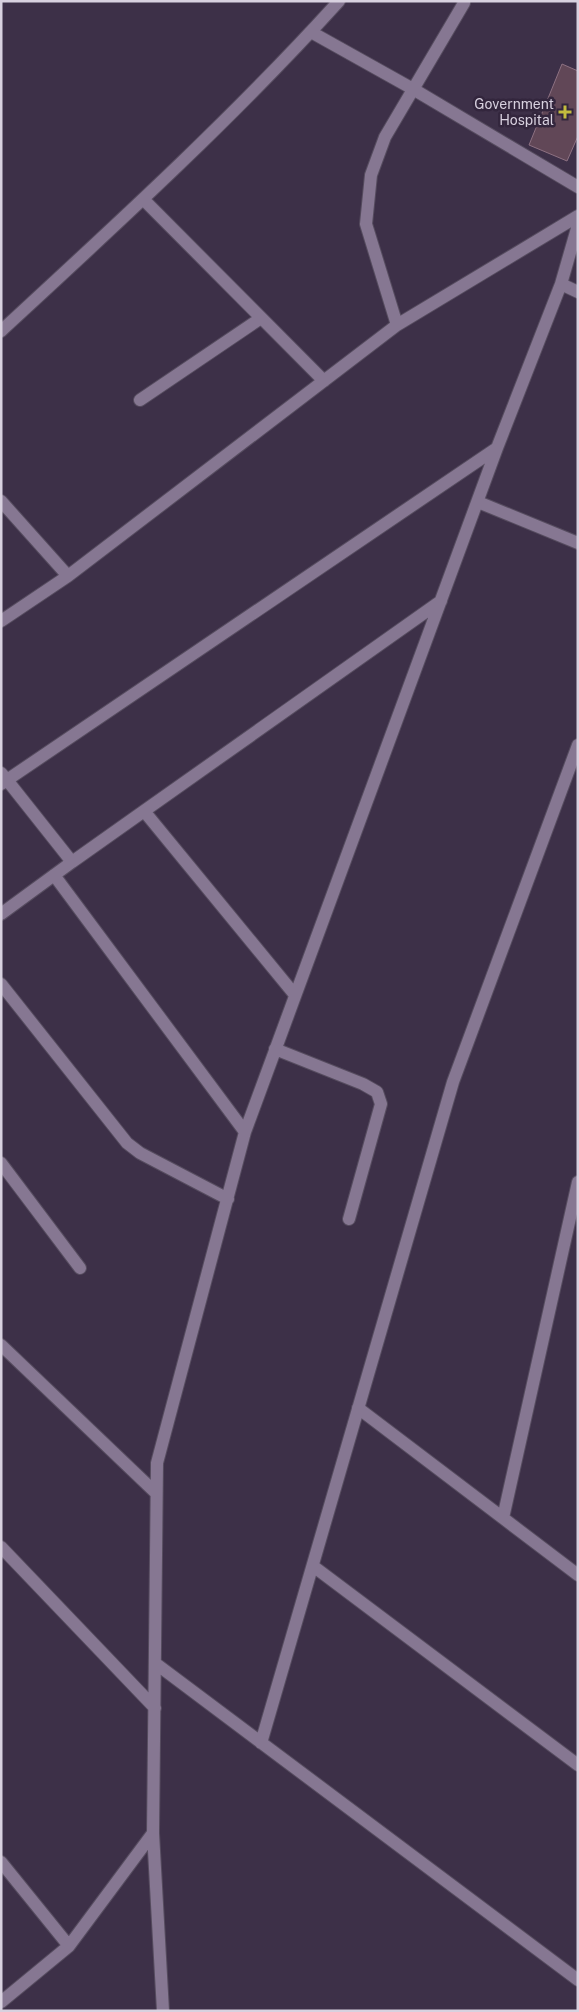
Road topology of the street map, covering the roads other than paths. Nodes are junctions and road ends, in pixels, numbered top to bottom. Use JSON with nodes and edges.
{"nodes":[{"id":1,"x":339,"y":1,"type":"edge"},
{"id":2,"x":464,"y":3,"type":"dead end"},
{"id":3,"x":311,"y":32,"type":"junction"},
{"id":4,"x":413,"y":89,"type":"junction"},
{"id":5,"x":578,"y":188,"type":"edge"},
{"id":6,"x":144,"y":200,"type":"junction"},
{"id":7,"x":578,"y":216,"type":"edge"},
{"id":8,"x":578,"y":225,"type":"edge"},
{"id":9,"x":561,"y":284,"type":"junction"},
{"id":10,"x":578,"y":292,"type":"edge"},
{"id":11,"x":261,"y":318,"type":"junction"},
{"id":12,"x":396,"y":325,"type":"junction"},
{"id":13,"x":1,"y":331,"type":"edge"},
{"id":14,"x":324,"y":381,"type":"junction"},
{"id":15,"x":140,"y":400,"type":"dead end"},
{"id":16,"x":497,"y":448,"type":"junction"},
{"id":17,"x":1,"y":501,"type":"edge"},
{"id":18,"x":478,"y":502,"type":"junction"},
{"id":19,"x":578,"y":544,"type":"edge"},
{"id":20,"x":68,"y":576,"type":"junction"},
{"id":21,"x":441,"y":601,"type":"junction"},
{"id":22,"x":1,"y":622,"type":"edge"},
{"id":23,"x":578,"y":745,"type":"edge"},
{"id":24,"x":3,"y":779,"type":"edge"},
{"id":25,"x":144,"y":812,"type":"junction"},
{"id":26,"x":72,"y":862,"type":"junction"},
{"id":27,"x":54,"y":876,"type":"junction"},
{"id":28,"x":1,"y":914,"type":"edge"},
{"id":29,"x":1,"y":984,"type":"edge"},
{"id":30,"x":295,"y":995,"type":"junction"},
{"id":31,"x":275,"y":1049,"type":"junction"},
{"id":32,"x":246,"y":1132,"type":"junction"},
{"id":33,"x":1,"y":1163,"type":"edge"},
{"id":34,"x":578,"y":1182,"type":"edge"},
{"id":35,"x":228,"y":1199,"type":"junction"},
{"id":36,"x":349,"y":1219,"type":"dead end"},
{"id":37,"x":80,"y":1268,"type":"dead end"},
{"id":38,"x":6,"y":1349,"type":"edge"},
{"id":39,"x":358,"y":1408,"type":"junction"},
{"id":40,"x":156,"y":1493,"type":"junction"},
{"id":41,"x":503,"y":1518,"type":"junction"},
{"id":42,"x":1,"y":1547,"type":"edge"},
{"id":43,"x":313,"y":1566,"type":"junction"},
{"id":44,"x":578,"y":1575,"type":"edge"},
{"id":45,"x":155,"y":1663,"type":"junction"},
{"id":46,"x":155,"y":1708,"type":"junction"},
{"id":47,"x":261,"y":1744,"type":"junction"},
{"id":48,"x":578,"y":1765,"type":"edge"},
{"id":49,"x":153,"y":1833,"type":"junction"},
{"id":50,"x":1,"y":1862,"type":"edge"},
{"id":51,"x":70,"y":1946,"type":"junction"},
{"id":52,"x":578,"y":1980,"type":"edge"},
{"id":53,"x":1,"y":2002,"type":"edge"},
{"id":54,"x":163,"y":2011,"type":"edge"}],
"edges":[{"from":1,"to":3,"type":"street"},
{"from":2,"to":4,"type":"street"},
{"from":3,"to":4,"type":"street"},
{"from":3,"to":6,"type":"street"},
{"from":4,"to":5,"type":"street"},
{"from":4,"to":12,"type":"street"},
{"from":6,"to":11,"type":"street"},
{"from":6,"to":13,"type":"street"},
{"from":7,"to":12,"type":"street"},
{"from":8,"to":9,"type":"street"},
{"from":9,"to":10,"type":"street"},
{"from":9,"to":16,"type":"street"},
{"from":11,"to":14,"type":"street"},
{"from":11,"to":15,"type":"street"},
{"from":12,"to":14,"type":"street"},
{"from":14,"to":20,"type":"street"},
{"from":16,"to":18,"type":"street"},
{"from":16,"to":24,"type":"street"},
{"from":17,"to":20,"type":"street"},
{"from":18,"to":19,"type":"street"},
{"from":18,"to":21,"type":"street"},
{"from":20,"to":22,"type":"street"},
{"from":21,"to":25,"type":"street"},
{"from":21,"to":30,"type":"street"},
{"from":23,"to":39,"type":"street"},
{"from":24,"to":26,"type":"street"},
{"from":25,"to":26,"type":"street"},
{"from":25,"to":30,"type":"street"},
{"from":26,"to":27,"type":"street"},
{"from":27,"to":28,"type":"street"},
{"from":27,"to":32,"type":"street"},
{"from":29,"to":35,"type":"street"},
{"from":30,"to":31,"type":"street"},
{"from":31,"to":32,"type":"street"},
{"from":31,"to":36,"type":"street"},
{"from":32,"to":35,"type":"street"},
{"from":33,"to":37,"type":"street"},
{"from":34,"to":41,"type":"street"},
{"from":35,"to":40,"type":"street"},
{"from":38,"to":40,"type":"street"},
{"from":39,"to":41,"type":"street"},
{"from":39,"to":43,"type":"street"},
{"from":40,"to":45,"type":"street"},
{"from":41,"to":44,"type":"street"},
{"from":42,"to":46,"type":"street"},
{"from":43,"to":47,"type":"street"},
{"from":43,"to":48,"type":"street"},
{"from":45,"to":46,"type":"street"},
{"from":45,"to":47,"type":"street"},
{"from":46,"to":49,"type":"street"},
{"from":47,"to":52,"type":"street"},
{"from":49,"to":51,"type":"street"},
{"from":49,"to":54,"type":"street"},
{"from":50,"to":51,"type":"street"},
{"from":51,"to":53,"type":"street"}]}
